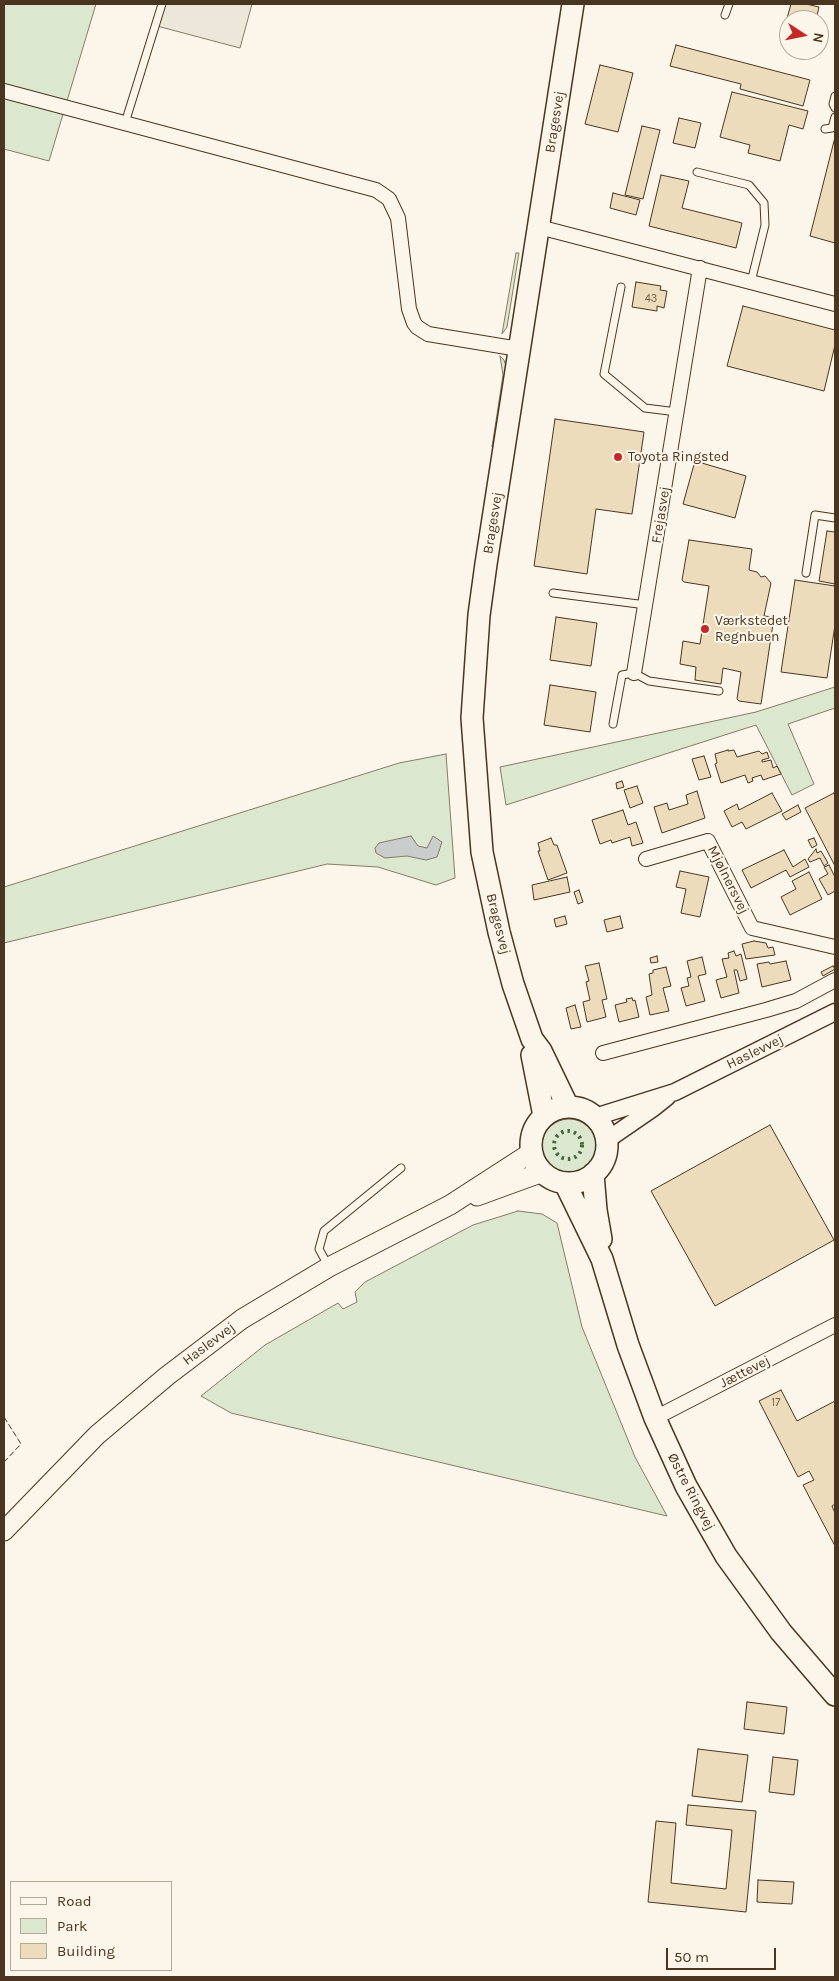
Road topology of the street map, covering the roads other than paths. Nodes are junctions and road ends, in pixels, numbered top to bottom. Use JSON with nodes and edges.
{"nodes":[{"id":1,"x":162,"y":4,"type":"edge"},
{"id":2,"x":573,"y":4,"type":"edge"},
{"id":3,"x":729,"y":4,"type":"edge"},
{"id":4,"x":725,"y":15,"type":"dead end"},
{"id":5,"x":4,"y":91,"type":"edge"},
{"id":6,"x":835,"y":96,"type":"edge"},
{"id":7,"x":835,"y":108,"type":"edge"},
{"id":8,"x":835,"y":116,"type":"edge"},
{"id":9,"x":126,"y":123,"type":"junction"},
{"id":10,"x":825,"y":129,"type":"dead end"},
{"id":11,"x":697,"y":172,"type":"dead end"},
{"id":12,"x":539,"y":227,"type":"junction"},
{"id":13,"x":700,"y":268,"type":"junction"},
{"id":14,"x":751,"y":282,"type":"junction"},
{"id":15,"x":621,"y":287,"type":"dead end"},
{"id":16,"x":835,"y":304,"type":"edge"},
{"id":17,"x":519,"y":349,"type":"junction"},
{"id":18,"x":677,"y":412,"type":"junction"},
{"id":19,"x":835,"y":518,"type":"edge"},
{"id":20,"x":806,"y":573,"type":"dead end"},
{"id":21,"x":553,"y":593,"type":"dead end"},
{"id":22,"x":646,"y":605,"type":"junction"},
{"id":23,"x":634,"y":673,"type":"junction"},
{"id":24,"x":718,"y":691,"type":"dead end"},
{"id":25,"x":613,"y":724,"type":"dead end"},
{"id":26,"x":646,"y":859,"type":"dead end"},
{"id":27,"x":835,"y":947,"type":"edge"},
{"id":28,"x":835,"y":980,"type":"edge"},
{"id":29,"x":835,"y":1012,"type":"edge"},
{"id":30,"x":532,"y":1039,"type":"junction"},
{"id":31,"x":603,"y":1053,"type":"dead end"},
{"id":32,"x":675,"y":1092,"type":"junction"},
{"id":33,"x":568,"y":1107,"type":"junction"},
{"id":34,"x":544,"y":1116,"type":"junction"},
{"id":35,"x":595,"y":1117,"type":"junction"},
{"id":36,"x":607,"y":1140,"type":"junction"},
{"id":37,"x":532,"y":1152,"type":"junction"},
{"id":38,"x":401,"y":1168,"type":"dead end"},
{"id":39,"x":543,"y":1172,"type":"junction"},
{"id":40,"x":593,"y":1174,"type":"junction"},
{"id":41,"x":565,"y":1183,"type":"junction"},
{"id":42,"x":450,"y":1205,"type":"junction"},
{"id":43,"x":602,"y":1259,"type":"junction"},
{"id":44,"x":329,"y":1267,"type":"junction"},
{"id":45,"x":835,"y":1325,"type":"edge"},
{"id":46,"x":655,"y":1418,"type":"junction"},
{"id":47,"x":4,"y":1531,"type":"edge"},
{"id":48,"x":835,"y":1695,"type":"edge"}],
"edges":[{"from":1,"to":9,"type":"lane"},
{"from":2,"to":12,"type":"main road","name":"Bragesvej"},
{"from":3,"to":4,"type":"lane"},
{"from":5,"to":9,"type":"street"},
{"from":6,"to":7,"type":"lane"},
{"from":8,"to":10,"type":"lane"},
{"from":9,"to":17,"type":"street"},
{"from":11,"to":14,"type":"lane"},
{"from":12,"to":13,"type":"street"},
{"from":12,"to":17,"type":"main road","name":"Bragesvej"},
{"from":13,"to":14,"type":"street"},
{"from":13,"to":18,"type":"street","name":"Frejasvej"},
{"from":14,"to":16,"type":"street"},
{"from":15,"to":18,"type":"lane"},
{"from":17,"to":30,"type":"main road","name":"Bragesvej"},
{"from":18,"to":22,"type":"street","name":"Frejasvej"},
{"from":19,"to":20,"type":"lane"},
{"from":21,"to":22,"type":"lane"},
{"from":22,"to":23,"type":"street","name":"Frejasvej"},
{"from":23,"to":24,"type":"lane"},
{"from":23,"to":25,"type":"lane"},
{"from":26,"to":27,"type":"street","name":"Mjølnersvej"},
{"from":28,"to":31,"type":"street"},
{"from":29,"to":32,"type":"street","name":"Haslevvej"},
{"from":30,"to":33,"type":"main road","name":"Bragesvej"},
{"from":30,"to":34,"type":"main road","name":"Bragesvej"},
{"from":32,"to":35,"type":"street","name":"Haslevvej"},
{"from":32,"to":36,"type":"street","name":"Haslevvej"},
{"from":33,"to":34,"type":"main road"},
{"from":33,"to":35,"type":"main road"},
{"from":34,"to":37,"type":"main road"},
{"from":35,"to":36,"type":"main road"},
{"from":36,"to":40,"type":"main road"},
{"from":37,"to":39,"type":"main road"},
{"from":37,"to":42,"type":"main road","name":"Haslevvej"},
{"from":38,"to":44,"type":"lane"},
{"from":39,"to":41,"type":"main road"},
{"from":39,"to":42,"type":"main road","name":"Haslevvej"},
{"from":40,"to":41,"type":"main road"},
{"from":40,"to":43,"type":"main road","name":"Østre Ringvej"},
{"from":41,"to":43,"type":"main road","name":"Østre Ringvej"},
{"from":42,"to":44,"type":"main road","name":"Haslevvej"},
{"from":43,"to":46,"type":"main road","name":"Østre Ringvej"},
{"from":44,"to":47,"type":"main road","name":"Haslevvej"},
{"from":45,"to":46,"type":"street","name":"Jættevej"},
{"from":46,"to":48,"type":"main road","name":"Østre Ringvej"}]}
